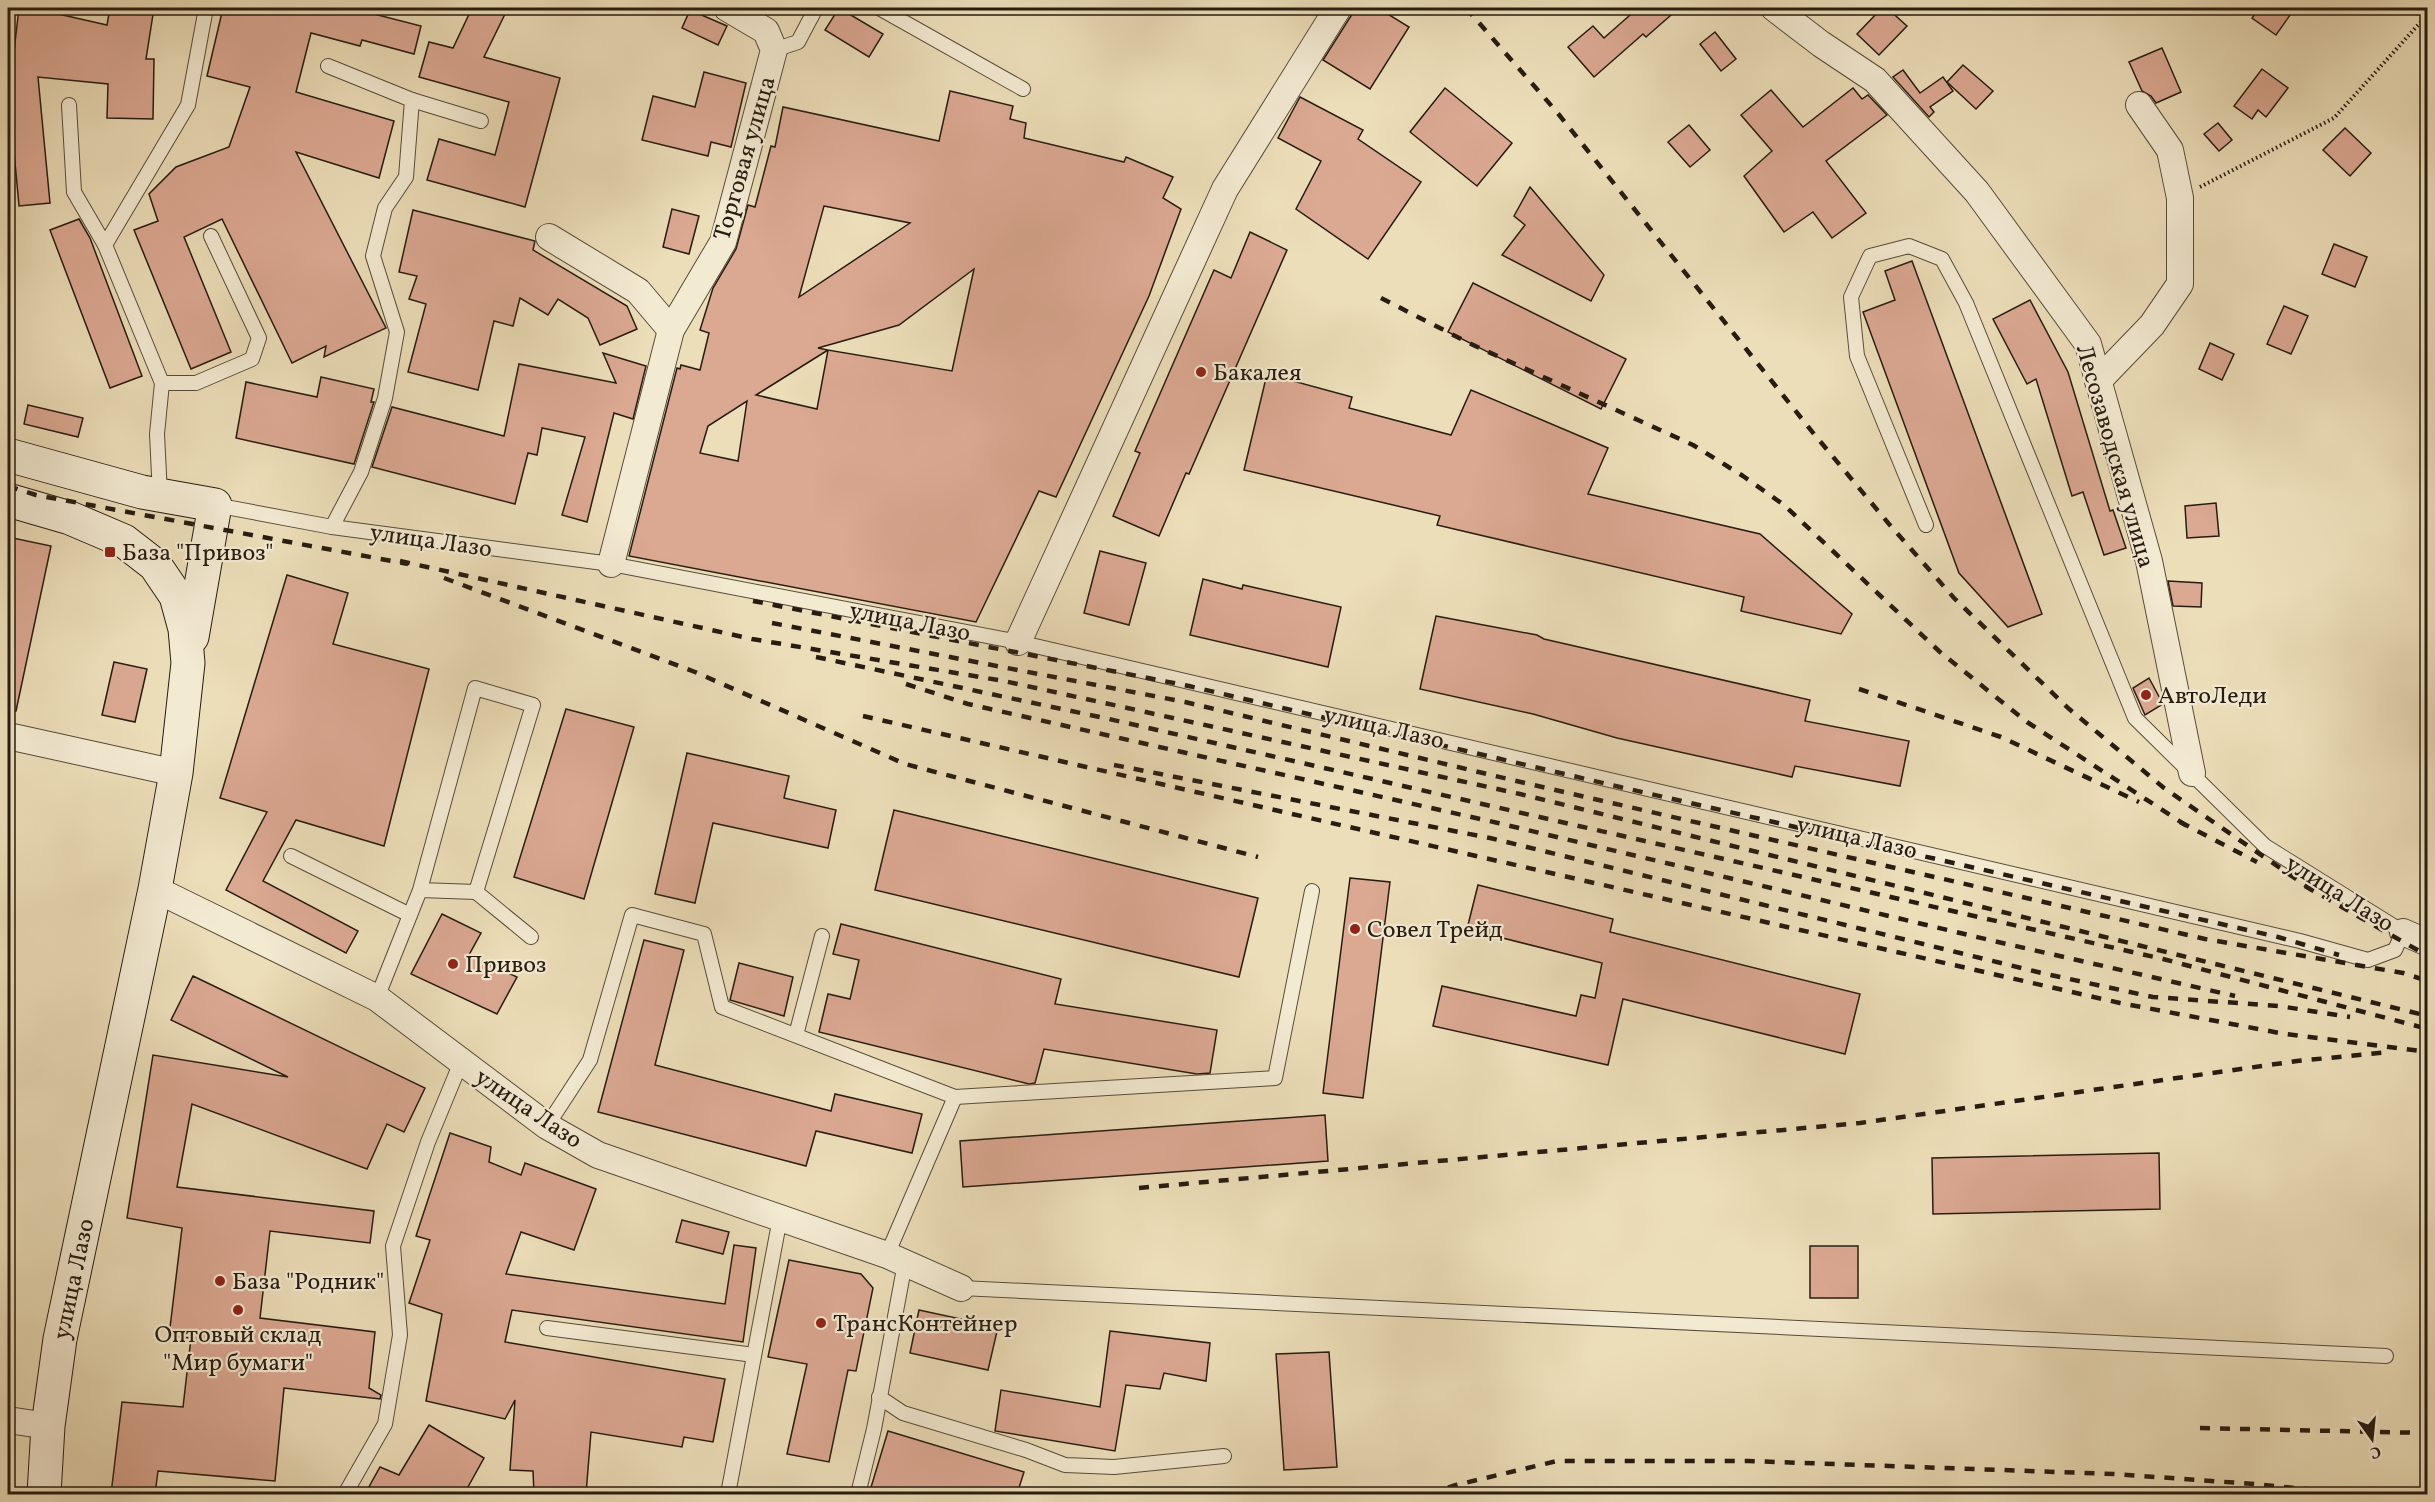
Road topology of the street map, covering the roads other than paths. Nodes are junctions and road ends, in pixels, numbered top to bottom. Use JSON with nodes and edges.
{"nodes":[{"id":1,"x":206,"y":8,"type":"edge"},
{"id":2,"x":727,"y":8,"type":"edge"},
{"id":3,"x":816,"y":8,"type":"edge"},
{"id":4,"x":879,"y":8,"type":"edge"},
{"id":5,"x":1338,"y":8,"type":"edge"},
{"id":6,"x":1774,"y":8,"type":"edge"},
{"id":7,"x":774,"y":50,"type":"junction"},
{"id":8,"x":328,"y":66,"type":"dead end"},
{"id":9,"x":1023,"y":88,"type":"dead end"},
{"id":10,"x":412,"y":100,"type":"junction"},
{"id":11,"x":69,"y":105,"type":"dead end"},
{"id":12,"x":2139,"y":105,"type":"dead end"},
{"id":13,"x":481,"y":122,"type":"dead end"},
{"id":14,"x":211,"y":236,"type":"dead end"},
{"id":15,"x":549,"y":237,"type":"dead end"},
{"id":16,"x":105,"y":245,"type":"junction"},
{"id":17,"x":671,"y":330,"type":"junction"},
{"id":18,"x":2098,"y":381,"type":"junction"},
{"id":19,"x":162,"y":383,"type":"junction"},
{"id":20,"x":8,"y":454,"type":"edge"},
{"id":21,"x":160,"y":495,"type":"junction"},
{"id":22,"x":8,"y":500,"type":"edge"},
{"id":23,"x":215,"y":505,"type":"junction"},
{"id":24,"x":1926,"y":525,"type":"dead end"},
{"id":25,"x":332,"y":527,"type":"junction"},
{"id":26,"x":612,"y":564,"type":"junction"},
{"id":27,"x":1018,"y":642,"type":"junction"},
{"id":28,"x":188,"y":663,"type":"junction"},
{"id":29,"x":8,"y":736,"type":"edge"},
{"id":30,"x":176,"y":772,"type":"junction"},
{"id":31,"x":2192,"y":773,"type":"junction"},
{"id":32,"x":291,"y":856,"type":"dead end"},
{"id":33,"x":155,"y":889,"type":"junction"},
{"id":34,"x":420,"y":890,"type":"junction"},
{"id":35,"x":1312,"y":891,"type":"dead end"},
{"id":36,"x":476,"y":892,"type":"junction"},
{"id":37,"x":410,"y":915,"type":"junction"},
{"id":38,"x":2403,"y":932,"type":"junction"},
{"id":39,"x":822,"y":936,"type":"dead end"},
{"id":40,"x":531,"y":937,"type":"dead end"},
{"id":41,"x":2427,"y":944,"type":"edge"},
{"id":42,"x":377,"y":999,"type":"junction"},
{"id":43,"x":796,"y":1035,"type":"junction"},
{"id":44,"x":461,"y":1062,"type":"junction"},
{"id":45,"x":955,"y":1097,"type":"junction"},
{"id":46,"x":547,"y":1126,"type":"junction"},
{"id":47,"x":780,"y":1218,"type":"junction"},
{"id":48,"x":896,"y":1259,"type":"junction"},
{"id":49,"x":961,"y":1288,"type":"joint"},
{"id":50,"x":547,"y":1328,"type":"dead end"},
{"id":51,"x":754,"y":1356,"type":"junction"},
{"id":52,"x":2386,"y":1356,"type":"dead end"},
{"id":53,"x":879,"y":1397,"type":"junction"},
{"id":54,"x":8,"y":1420,"type":"edge"},
{"id":55,"x":48,"y":1426,"type":"junction"},
{"id":56,"x":1224,"y":1456,"type":"dead end"},
{"id":57,"x":44,"y":1494,"type":"edge"},
{"id":58,"x":345,"y":1494,"type":"edge"},
{"id":59,"x":728,"y":1494,"type":"edge"},
{"id":60,"x":858,"y":1494,"type":"edge"}],
"edges":[{"from":1,"to":16,"type":"lane"},
{"from":2,"to":7,"type":"street","name":"Торговая улица"},
{"from":3,"to":7,"type":"lane"},
{"from":4,"to":9,"type":"lane"},
{"from":5,"to":27,"type":"street"},
{"from":6,"to":18,"type":"street","name":"Лесозаводская улица"},
{"from":7,"to":17,"type":"street","name":"Торговая улица"},
{"from":8,"to":10,"type":"lane"},
{"from":10,"to":13,"type":"lane"},
{"from":10,"to":25,"type":"lane"},
{"from":11,"to":16,"type":"lane"},
{"from":12,"to":18,"type":"street"},
{"from":14,"to":19,"type":"lane"},
{"from":15,"to":17,"type":"street"},
{"from":16,"to":19,"type":"lane"},
{"from":17,"to":26,"type":"street","name":"Торговая улица"},
{"from":18,"to":31,"type":"street","name":"Лесозаводская улица"},
{"from":19,"to":21,"type":"lane"},
{"from":20,"to":21,"type":"main road","name":"улица Лазо"},
{"from":21,"to":23,"type":"main road","name":"улица Лазо"},
{"from":22,"to":28,"type":"main road","name":"улица Лазо"},
{"from":23,"to":25,"type":"lane","name":"улица Лазо"},
{"from":23,"to":28,"type":"main road"},
{"from":24,"to":31,"type":"lane","name":"улица Лазо"},
{"from":25,"to":26,"type":"lane","name":"улица Лазо"},
{"from":26,"to":27,"type":"lane","name":"улица Лазо"},
{"from":27,"to":38,"type":"lane","name":"улица Лазо"},
{"from":28,"to":30,"type":"main road","name":"улица Лазо"},
{"from":29,"to":30,"type":"street"},
{"from":30,"to":33,"type":"main road","name":"улица Лазо"},
{"from":31,"to":38,"type":"lane","name":"улица Лазо"},
{"from":32,"to":37,"type":"lane"},
{"from":33,"to":42,"type":"street","name":"улица Лазо"},
{"from":33,"to":55,"type":"main road","name":"улица Лазо"},
{"from":34,"to":36,"type":"lane"},
{"from":34,"to":36,"type":"lane"},
{"from":34,"to":37,"type":"lane"},
{"from":35,"to":45,"type":"lane"},
{"from":36,"to":40,"type":"lane"},
{"from":37,"to":42,"type":"lane"},
{"from":38,"to":41,"type":"street"},
{"from":39,"to":43,"type":"lane"},
{"from":42,"to":44,"type":"street","name":"улица Лазо"},
{"from":43,"to":45,"type":"lane"},
{"from":43,"to":46,"type":"lane"},
{"from":44,"to":46,"type":"street","name":"улица Лазо"},
{"from":44,"to":58,"type":"lane"},
{"from":45,"to":48,"type":"lane"},
{"from":46,"to":47,"type":"street","name":"улица Лазо"},
{"from":47,"to":48,"type":"street","name":"улица Лазо"},
{"from":47,"to":51,"type":"lane"},
{"from":48,"to":49,"type":"street","name":"улица Лазо"},
{"from":48,"to":53,"type":"lane"},
{"from":49,"to":52,"type":"lane"},
{"from":50,"to":51,"type":"lane"},
{"from":51,"to":59,"type":"lane"},
{"from":53,"to":56,"type":"lane"},
{"from":53,"to":60,"type":"lane"},
{"from":54,"to":55,"type":"street"},
{"from":55,"to":57,"type":"main road","name":"улица Лазо"}]}
